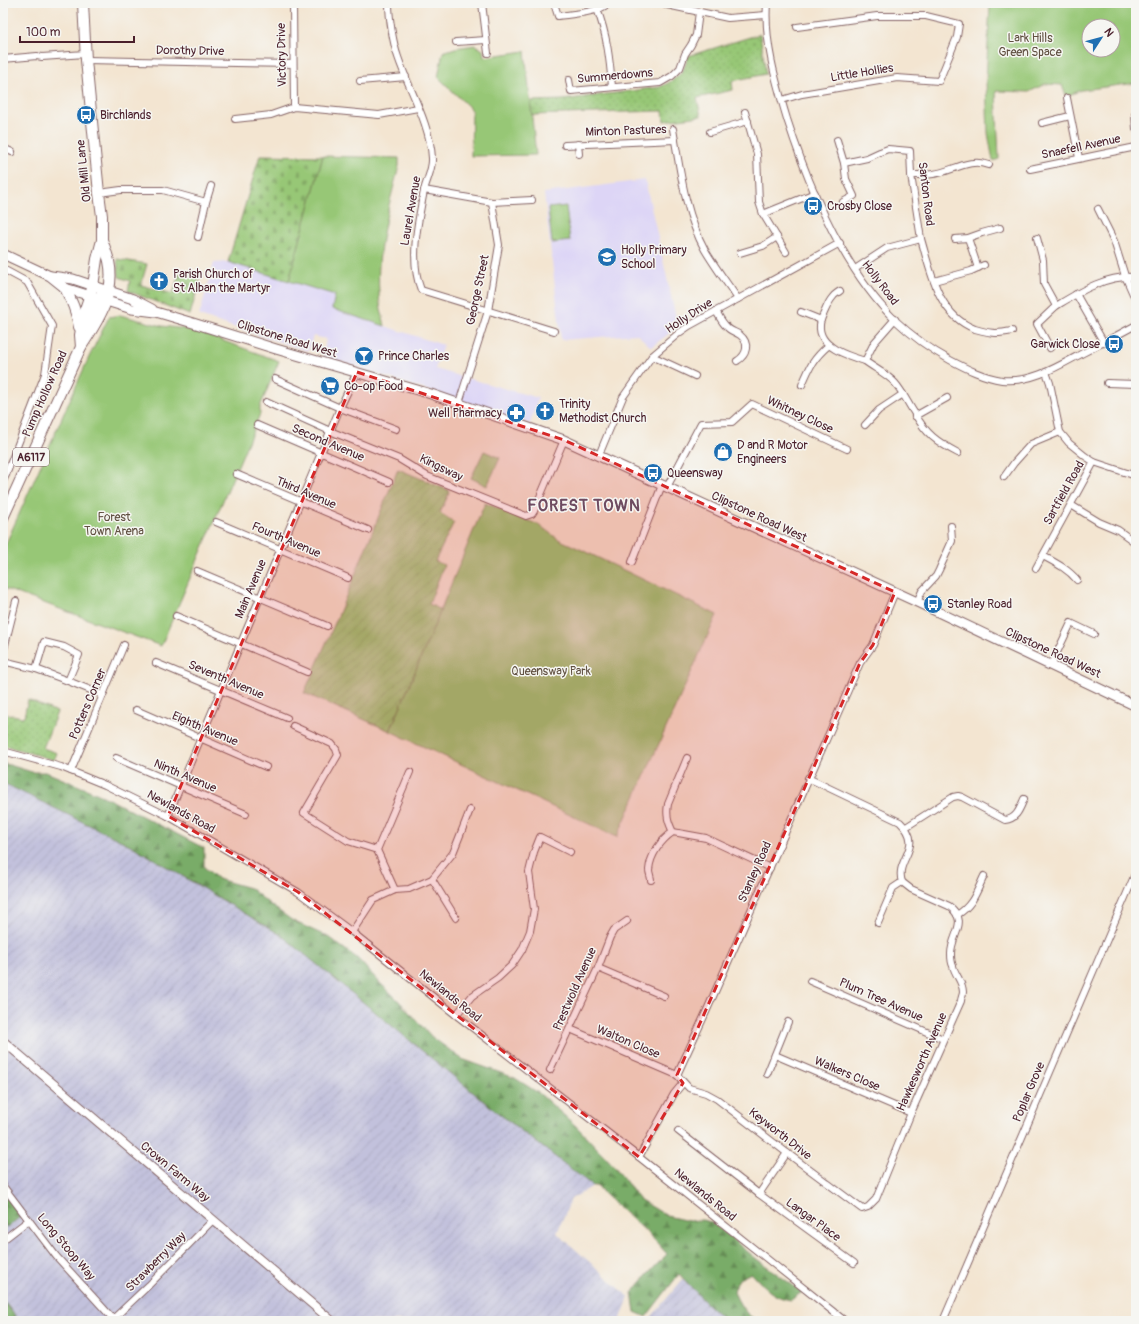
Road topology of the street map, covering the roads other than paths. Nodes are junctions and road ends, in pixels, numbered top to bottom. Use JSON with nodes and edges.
{"nodes":[{"id":1,"x":84,"y":3,"type":"edge"},
{"id":2,"x":293,"y":3,"type":"edge"},
{"id":3,"x":388,"y":3,"type":"edge"},
{"id":4,"x":482,"y":3,"type":"edge"},
{"id":5,"x":554,"y":3,"type":"edge"},
{"id":6,"x":609,"y":3,"type":"edge"},
{"id":7,"x":664,"y":3,"type":"edge"},
{"id":8,"x":767,"y":3,"type":"edge"},
{"id":9,"x":681,"y":5,"type":"edge"},
{"id":10,"x":597,"y":10,"type":"junction"},
{"id":11,"x":699,"y":12,"type":"junction"},
{"id":12,"x":766,"y":15,"type":"junction"},
{"id":13,"x":796,"y":27,"type":"dead end"},
{"id":14,"x":486,"y":40,"type":"junction"},
{"id":15,"x":456,"y":42,"type":"dead end"},
{"id":16,"x":488,"y":53,"type":"dead end"},
{"id":17,"x":85,"y":57,"type":"junction"},
{"id":18,"x":3,"y":59,"type":"edge"},
{"id":19,"x":293,"y":64,"type":"junction"},
{"id":20,"x":406,"y":77,"type":"junction"},
{"id":21,"x":569,"y":80,"type":"dead end"},
{"id":22,"x":360,"y":81,"type":"dead end"},
{"id":23,"x":612,"y":87,"type":"junction"},
{"id":24,"x":1067,"y":98,"type":"dead end"},
{"id":25,"x":782,"y":100,"type":"junction"},
{"id":26,"x":294,"y":107,"type":"junction"},
{"id":27,"x":418,"y":108,"type":"junction"},
{"id":28,"x":745,"y":112,"type":"dead end"},
{"id":29,"x":1135,"y":115,"type":"dead end"},
{"id":30,"x":1070,"y":116,"type":"junction"},
{"id":31,"x":235,"y":119,"type":"dead end"},
{"id":32,"x":748,"y":121,"type":"junction"},
{"id":33,"x":1042,"y":123,"type":"dead end"},
{"id":34,"x":673,"y":129,"type":"dead end"},
{"id":35,"x":1136,"y":129,"type":"edge"},
{"id":36,"x":710,"y":132,"type":"dead end"},
{"id":37,"x":675,"y":140,"type":"junction"},
{"id":38,"x":837,"y":140,"type":"dead end"},
{"id":39,"x":578,"y":144,"type":"junction"},
{"id":40,"x":565,"y":145,"type":"dead end"},
{"id":41,"x":1136,"y":146,"type":"edge"},
{"id":42,"x":3,"y":148,"type":"edge"},
{"id":43,"x":12,"y":152,"type":"dead end"},
{"id":44,"x":579,"y":154,"type":"dead end"},
{"id":45,"x":1079,"y":158,"type":"junction"},
{"id":46,"x":844,"y":163,"type":"junction"},
{"id":47,"x":989,"y":165,"type":"dead end"},
{"id":48,"x":1030,"y":168,"type":"dead end"},
{"id":49,"x":911,"y":175,"type":"junction"},
{"id":50,"x":211,"y":186,"type":"dead end"},
{"id":51,"x":424,"y":190,"type":"junction"},
{"id":52,"x":99,"y":193,"type":"junction"},
{"id":53,"x":815,"y":193,"type":"junction"},
{"id":54,"x":532,"y":200,"type":"dead end"},
{"id":55,"x":206,"y":202,"type":"junction"},
{"id":56,"x":492,"y":202,"type":"junction"},
{"id":57,"x":843,"y":202,"type":"dead end"},
{"id":58,"x":1098,"y":209,"type":"dead end"},
{"id":59,"x":762,"y":214,"type":"junction"},
{"id":60,"x":1000,"y":228,"type":"dead end"},
{"id":61,"x":198,"y":237,"type":"dead end"},
{"id":62,"x":777,"y":237,"type":"junction"},
{"id":63,"x":968,"y":238,"type":"junction"},
{"id":64,"x":1037,"y":238,"type":"dead end"},
{"id":65,"x":954,"y":239,"type":"dead end"},
{"id":66,"x":102,"y":240,"type":"junction"},
{"id":67,"x":921,"y":240,"type":"junction"},
{"id":68,"x":840,"y":243,"type":"junction"},
{"id":69,"x":786,"y":252,"type":"dead end"},
{"id":70,"x":740,"y":253,"type":"dead end"},
{"id":71,"x":3,"y":254,"type":"edge"},
{"id":72,"x":984,"y":265,"type":"dead end"},
{"id":73,"x":978,"y":268,"type":"junction"},
{"id":74,"x":3,"y":269,"type":"edge"},
{"id":75,"x":855,"y":269,"type":"junction"},
{"id":76,"x":50,"y":276,"type":"junction"},
{"id":77,"x":1125,"y":276,"type":"junction"},
{"id":78,"x":1136,"y":277,"type":"edge"},
{"id":79,"x":934,"y":282,"type":"junction"},
{"id":80,"x":65,"y":288,"type":"junction"},
{"id":81,"x":840,"y":291,"type":"dead end"},
{"id":82,"x":99,"y":294,"type":"junction"},
{"id":83,"x":1076,"y":294,"type":"junction"},
{"id":84,"x":1134,"y":294,"type":"dead end"},
{"id":85,"x":738,"y":299,"type":"junction"},
{"id":86,"x":1056,"y":306,"type":"junction"},
{"id":87,"x":488,"y":311,"type":"junction"},
{"id":88,"x":716,"y":311,"type":"junction"},
{"id":89,"x":801,"y":312,"type":"dead end"},
{"id":90,"x":895,"y":319,"type":"junction"},
{"id":91,"x":821,"y":320,"type":"junction"},
{"id":92,"x":1136,"y":325,"type":"edge"},
{"id":93,"x":554,"y":331,"type":"dead end"},
{"id":94,"x":1012,"y":331,"type":"dead end"},
{"id":95,"x":80,"y":335,"type":"junction"},
{"id":96,"x":1104,"y":342,"type":"junction"},
{"id":97,"x":829,"y":345,"type":"junction"},
{"id":98,"x":80,"y":347,"type":"junction"},
{"id":99,"x":1050,"y":348,"type":"dead end"},
{"id":100,"x":652,"y":356,"type":"junction"},
{"id":101,"x":737,"y":361,"type":"dead end"},
{"id":102,"x":865,"y":361,"type":"junction"},
{"id":103,"x":357,"y":372,"type":"junction"},
{"id":104,"x":1046,"y":372,"type":"junction"},
{"id":105,"x":695,"y":376,"type":"dead end"},
{"id":106,"x":275,"y":379,"type":"dead end"},
{"id":107,"x":1106,"y":383,"type":"dead end"},
{"id":108,"x":802,"y":384,"type":"dead end"},
{"id":109,"x":1136,"y":384,"type":"edge"},
{"id":110,"x":903,"y":394,"type":"junction"},
{"id":111,"x":947,"y":398,"type":"dead end"},
{"id":112,"x":266,"y":402,"type":"dead end"},
{"id":113,"x":459,"y":403,"type":"junction"},
{"id":114,"x":340,"y":408,"type":"junction"},
{"id":115,"x":915,"y":416,"type":"junction"},
{"id":116,"x":865,"y":424,"type":"dead end"},
{"id":117,"x":257,"y":425,"type":"dead end"},
{"id":118,"x":396,"y":429,"type":"dead end"},
{"id":119,"x":330,"y":431,"type":"junction"},
{"id":120,"x":1060,"y":432,"type":"junction"},
{"id":121,"x":564,"y":440,"type":"junction"},
{"id":122,"x":847,"y":449,"type":"dead end"},
{"id":123,"x":321,"y":453,"type":"junction"},
{"id":124,"x":958,"y":453,"type":"dead end"},
{"id":125,"x":599,"y":455,"type":"junction"},
{"id":126,"x":1094,"y":462,"type":"junction"},
{"id":127,"x":236,"y":474,"type":"dead end"},
{"id":128,"x":1136,"y":476,"type":"edge"},
{"id":129,"x":1004,"y":477,"type":"dead end"},
{"id":130,"x":3,"y":481,"type":"edge"},
{"id":131,"x":389,"y":482,"type":"dead end"},
{"id":132,"x":665,"y":486,"type":"junction"},
{"id":133,"x":300,"y":502,"type":"junction"},
{"id":134,"x":1071,"y":505,"type":"junction"},
{"id":135,"x":3,"y":518,"type":"edge"},
{"id":136,"x":216,"y":522,"type":"dead end"},
{"id":137,"x":951,"y":526,"type":"dead end"},
{"id":138,"x":368,"y":530,"type":"dead end"},
{"id":139,"x":1136,"y":543,"type":"edge"},
{"id":140,"x":280,"y":549,"type":"junction"},
{"id":141,"x":1043,"y":556,"type":"junction"},
{"id":142,"x":632,"y":562,"type":"dead end"},
{"id":143,"x":1036,"y":568,"type":"dead end"},
{"id":144,"x":197,"y":571,"type":"dead end"},
{"id":145,"x":348,"y":578,"type":"dead end"},
{"id":146,"x":1077,"y":580,"type":"dead end"},
{"id":147,"x":895,"y":592,"type":"junction"},
{"id":148,"x":260,"y":597,"type":"junction"},
{"id":149,"x":16,"y":601,"type":"dead end"},
{"id":150,"x":917,"y":602,"type":"junction"},
{"id":151,"x":176,"y":616,"type":"dead end"},
{"id":152,"x":327,"y":626,"type":"dead end"},
{"id":153,"x":1094,"y":634,"type":"dead end"},
{"id":154,"x":240,"y":643,"type":"junction"},
{"id":155,"x":124,"y":645,"type":"dead end"},
{"id":156,"x":3,"y":653,"type":"edge"},
{"id":157,"x":3,"y":661,"type":"edge"},
{"id":158,"x":156,"y":663,"type":"dead end"},
{"id":159,"x":1051,"y":665,"type":"junction"},
{"id":160,"x":36,"y":669,"type":"junction"},
{"id":161,"x":307,"y":672,"type":"dead end"},
{"id":162,"x":68,"y":681,"type":"junction"},
{"id":163,"x":221,"y":690,"type":"junction"},
{"id":164,"x":103,"y":696,"type":"junction"},
{"id":165,"x":1136,"y":706,"type":"edge"},
{"id":166,"x":136,"y":710,"type":"dead end"},
{"id":167,"x":287,"y":718,"type":"dead end"},
{"id":168,"x":293,"y":726,"type":"dead end"},
{"id":169,"x":200,"y":739,"type":"junction"},
{"id":170,"x":3,"y":751,"type":"edge"},
{"id":171,"x":116,"y":758,"type":"dead end"},
{"id":172,"x":687,"y":758,"type":"dead end"},
{"id":173,"x":266,"y":766,"type":"dead end"},
{"id":174,"x":71,"y":771,"type":"junction"},
{"id":175,"x":410,"y":772,"type":"dead end"},
{"id":176,"x":808,"y":778,"type":"junction"},
{"id":177,"x":180,"y":786,"type":"junction"},
{"id":178,"x":1024,"y":799,"type":"dead end"},
{"id":179,"x":470,"y":810,"type":"dead end"},
{"id":180,"x":246,"y":814,"type":"dead end"},
{"id":181,"x":168,"y":816,"type":"junction"},
{"id":182,"x":906,"y":827,"type":"junction"},
{"id":183,"x":673,"y":832,"type":"junction"},
{"id":184,"x":377,"y":850,"type":"junction"},
{"id":185,"x":570,"y":852,"type":"dead end"},
{"id":186,"x":770,"y":868,"type":"junction"},
{"id":187,"x":1136,"y":872,"type":"edge"},
{"id":188,"x":984,"y":876,"type":"dead end"},
{"id":189,"x":432,"y":878,"type":"junction"},
{"id":190,"x":651,"y":880,"type":"dead end"},
{"id":191,"x":902,"y":882,"type":"junction"},
{"id":192,"x":395,"y":890,"type":"junction"},
{"id":193,"x":957,"y":915,"type":"junction"},
{"id":194,"x":456,"y":918,"type":"dead end"},
{"id":195,"x":627,"y":921,"type":"dead end"},
{"id":196,"x":878,"y":923,"type":"dead end"},
{"id":197,"x":352,"y":932,"type":"junction"},
{"id":198,"x":598,"y":968,"type":"junction"},
{"id":199,"x":810,"y":981,"type":"dead end"},
{"id":200,"x":664,"y":996,"type":"dead end"},
{"id":201,"x":456,"y":1015,"type":"junction"},
{"id":202,"x":788,"y":1022,"type":"dead end"},
{"id":203,"x":570,"y":1029,"type":"junction"},
{"id":204,"x":943,"y":1039,"type":"junction"},
{"id":205,"x":3,"y":1041,"type":"edge"},
{"id":206,"x":775,"y":1055,"type":"junction"},
{"id":207,"x":550,"y":1070,"type":"dead end"},
{"id":208,"x":767,"y":1074,"type":"dead end"},
{"id":209,"x":677,"y":1075,"type":"junction"},
{"id":210,"x":683,"y":1083,"type":"junction"},
{"id":211,"x":911,"y":1113,"type":"junction"},
{"id":212,"x":678,"y":1131,"type":"dead end"},
{"id":213,"x":786,"y":1153,"type":"junction"},
{"id":214,"x":639,"y":1157,"type":"junction"},
{"id":215,"x":3,"y":1186,"type":"edge"},
{"id":216,"x":759,"y":1194,"type":"junction"},
{"id":217,"x":862,"y":1209,"type":"joint"},
{"id":218,"x":29,"y":1220,"type":"junction"},
{"id":219,"x":213,"y":1220,"type":"junction"},
{"id":220,"x":3,"y":1240,"type":"edge"},
{"id":221,"x":854,"y":1263,"type":"dead end"},
{"id":222,"x":114,"y":1320,"type":"edge"},
{"id":223,"x":332,"y":1321,"type":"edge"},
{"id":224,"x":845,"y":1321,"type":"edge"},
{"id":225,"x":943,"y":1321,"type":"edge"}],
"edges":[{"from":1,"to":17,"type":"main road","name":"Old Mill Lane","number":"A6117"},
{"from":2,"to":19,"type":"street","name":"Victory Drive"},
{"from":3,"to":20,"type":"street","name":"Laurel Avenue"},
{"from":4,"to":14,"type":"street"},
{"from":5,"to":10,"type":"street"},
{"from":6,"to":10,"type":"street"},
{"from":7,"to":9,"type":"street"},
{"from":8,"to":12,"type":"street","name":"Holly Road"},
{"from":9,"to":11,"type":"street"},
{"from":10,"to":23,"type":"street"},
{"from":11,"to":12,"type":"street"},
{"from":11,"to":23,"type":"street","name":"Summerdowns"},
{"from":12,"to":25,"type":"street","name":"Holly Road"},
{"from":13,"to":25,"type":"street","name":"Little Hollies"},
{"from":14,"to":15,"type":"street"},
{"from":14,"to":16,"type":"street"},
{"from":17,"to":18,"type":"street","name":"Dorothy Drive"},
{"from":17,"to":19,"type":"street","name":"Dorothy Drive"},
{"from":17,"to":52,"type":"main road","name":"Old Mill Lane","number":"A6117"},
{"from":19,"to":26,"type":"street","name":"Victory Drive"},
{"from":20,"to":22,"type":"street"},
{"from":20,"to":27,"type":"street","name":"Laurel Avenue"},
{"from":21,"to":23,"type":"street","name":"Summerdowns"},
{"from":24,"to":30,"type":"street"},
{"from":25,"to":53,"type":"street","name":"Holly Road"},
{"from":26,"to":27,"type":"street"},
{"from":26,"to":31,"type":"street"},
{"from":27,"to":51,"type":"street","name":"Laurel Avenue"},
{"from":28,"to":32,"type":"street"},
{"from":29,"to":35,"type":"street"},
{"from":30,"to":33,"type":"street"},
{"from":30,"to":45,"type":"street"},
{"from":32,"to":36,"type":"street"},
{"from":32,"to":59,"type":"street"},
{"from":34,"to":37,"type":"street","name":"Minton Pastures"},
{"from":37,"to":39,"type":"street","name":"Minton Pastures"},
{"from":37,"to":85,"type":"street","name":"Minton Pastures"},
{"from":38,"to":46,"type":"street"},
{"from":39,"to":40,"type":"street","name":"Minton Pastures"},
{"from":39,"to":44,"type":"street","name":"Minton Pastures"},
{"from":41,"to":45,"type":"street","name":"Snaefell Avenue"},
{"from":42,"to":43,"type":"street"},
{"from":45,"to":48,"type":"street","name":"Snaefell Avenue"},
{"from":46,"to":49,"type":"street","name":"Santon Road"},
{"from":46,"to":57,"type":"street"},
{"from":47,"to":49,"type":"street"},
{"from":49,"to":67,"type":"street","name":"Santon Road"},
{"from":50,"to":55,"type":"street"},
{"from":51,"to":56,"type":"street"},
{"from":51,"to":87,"type":"street","name":"Laurel Avenue"},
{"from":52,"to":55,"type":"street"},
{"from":52,"to":66,"type":"main road","name":"Old Mill Lane","number":"A6117"},
{"from":53,"to":59,"type":"street"},
{"from":53,"to":68,"type":"street","name":"Holly Road"},
{"from":54,"to":56,"type":"street"},
{"from":55,"to":61,"type":"street"},
{"from":56,"to":87,"type":"street","name":"George Street"},
{"from":58,"to":77,"type":"street"},
{"from":59,"to":62,"type":"street"},
{"from":60,"to":63,"type":"street"},
{"from":62,"to":69,"type":"street"},
{"from":62,"to":70,"type":"street"},
{"from":63,"to":65,"type":"street"},
{"from":63,"to":73,"type":"street"},
{"from":64,"to":86,"type":"street"},
{"from":66,"to":82,"type":"main road","name":"Old Mill Lane","number":"A6117"},
{"from":66,"to":82,"type":"main road","name":"Old Mill Lane","number":"A6117"},
{"from":67,"to":75,"type":"street","name":"Santon Road"},
{"from":67,"to":79,"type":"street","name":"Santon Road"},
{"from":68,"to":75,"type":"street","name":"Holly Road"},
{"from":68,"to":85,"type":"street","name":"Holly Drive"},
{"from":71,"to":76,"type":"main road","name":"Clipstone Road West"},
{"from":72,"to":73,"type":"street"},
{"from":73,"to":79,"type":"street"},
{"from":74,"to":130,"type":"street","name":"Pump Hollow Road"},
{"from":75,"to":90,"type":"street","name":"Holly Road"},
{"from":76,"to":80,"type":"main road","name":"Clipstone Road West"},
{"from":76,"to":82,"type":"main road","name":"Clipstone Road West"},
{"from":77,"to":78,"type":"street"},
{"from":77,"to":83,"type":"street"},
{"from":77,"to":84,"type":"street"},
{"from":79,"to":94,"type":"street","name":"Santon Road"},
{"from":80,"to":82,"type":"main road","name":"Clipstone Road West"},
{"from":80,"to":95,"type":"main road"},
{"from":81,"to":91,"type":"street"},
{"from":82,"to":95,"type":"main road","name":"Pump Hollow Road","number":"A6117"},
{"from":82,"to":98,"type":"main road","name":"Pump Hollow Road","number":"A6117"},
{"from":82,"to":103,"type":"main road","name":"Clipstone Road West"},
{"from":83,"to":86,"type":"street"},
{"from":83,"to":96,"type":"street"},
{"from":85,"to":88,"type":"street","name":"Holly Drive"},
{"from":86,"to":99,"type":"street"},
{"from":87,"to":93,"type":"street","name":"Laurel Avenue"},
{"from":87,"to":113,"type":"street","name":"George Street"},
{"from":88,"to":100,"type":"street","name":"Holly Drive"},
{"from":88,"to":101,"type":"street"},
{"from":89,"to":91,"type":"street"},
{"from":90,"to":102,"type":"street"},
{"from":90,"to":104,"type":"street","name":"Holly Road"},
{"from":91,"to":97,"type":"street"},
{"from":92,"to":96,"type":"street","name":"Holly Road"},
{"from":95,"to":98,"type":"main road","name":"Pump Hollow Road","number":"A6117"},
{"from":96,"to":104,"type":"street","name":"Holly Road"},
{"from":97,"to":102,"type":"street"},
{"from":97,"to":108,"type":"street"},
{"from":98,"to":135,"type":"main road","name":"Pump Hollow Road","number":"A6117"},
{"from":100,"to":105,"type":"street"},
{"from":100,"to":125,"type":"street","name":"Holly Drive"},
{"from":102,"to":110,"type":"street"},
{"from":103,"to":113,"type":"main road","name":"Clipstone Road West"},
{"from":103,"to":114,"type":"street","name":"Main Avenue"},
{"from":104,"to":120,"type":"street"},
{"from":106,"to":114,"type":"street"},
{"from":107,"to":109,"type":"street"},
{"from":110,"to":115,"type":"street"},
{"from":110,"to":116,"type":"street"},
{"from":111,"to":115,"type":"street"},
{"from":112,"to":119,"type":"street","name":"Kingsway"},
{"from":113,"to":121,"type":"main road","name":"Clipstone Road West"},
{"from":114,"to":118,"type":"street"},
{"from":114,"to":119,"type":"street","name":"Main Avenue"},
{"from":115,"to":124,"type":"street"},
{"from":117,"to":123,"type":"street","name":"Second Avenue"},
{"from":119,"to":121,"type":"street","name":"Kingsway"},
{"from":119,"to":123,"type":"street","name":"Main Avenue"},
{"from":120,"to":126,"type":"street"},
{"from":120,"to":129,"type":"street"},
{"from":121,"to":125,"type":"main road","name":"Clipstone Road West"},
{"from":122,"to":132,"type":"street","name":"Whitney Close"},
{"from":123,"to":131,"type":"street","name":"Second Avenue"},
{"from":123,"to":133,"type":"street","name":"Main Avenue"},
{"from":125,"to":132,"type":"main road","name":"Clipstone Road West"},
{"from":126,"to":128,"type":"street"},
{"from":126,"to":134,"type":"street","name":"Sartfield Road"},
{"from":127,"to":133,"type":"street","name":"Third Avenue"},
{"from":132,"to":142,"type":"street"},
{"from":132,"to":147,"type":"main road","name":"Clipstone Road West"},
{"from":133,"to":138,"type":"street","name":"Third Avenue"},
{"from":133,"to":140,"type":"street","name":"Main Avenue"},
{"from":134,"to":139,"type":"street"},
{"from":134,"to":141,"type":"street","name":"Sartfield Road"},
{"from":136,"to":140,"type":"street","name":"Fourth Avenue"},
{"from":137,"to":150,"type":"street"},
{"from":140,"to":145,"type":"street","name":"Fourth Avenue"},
{"from":140,"to":148,"type":"street","name":"Main Avenue"},
{"from":141,"to":143,"type":"street","name":"Sartfield Road"},
{"from":141,"to":146,"type":"street"},
{"from":144,"to":148,"type":"street"},
{"from":147,"to":150,"type":"main road","name":"Clipstone Road West"},
{"from":147,"to":176,"type":"street","name":"Stanley Road"},
{"from":148,"to":152,"type":"street"},
{"from":148,"to":154,"type":"street","name":"Main Avenue"},
{"from":149,"to":156,"type":"street"},
{"from":150,"to":159,"type":"main road","name":"Clipstone Road West"},
{"from":151,"to":154,"type":"street"},
{"from":153,"to":159,"type":"street"},
{"from":154,"to":161,"type":"street"},
{"from":154,"to":163,"type":"street","name":"Main Avenue"},
{"from":155,"to":164,"type":"street","name":"Potters Corner"},
{"from":157,"to":160,"type":"street"},
{"from":158,"to":163,"type":"street","name":"Seventh Avenue"},
{"from":159,"to":165,"type":"main road","name":"Clipstone Road West"},
{"from":160,"to":162,"type":"street"},
{"from":160,"to":162,"type":"street"},
{"from":162,"to":164,"type":"street"},
{"from":163,"to":167,"type":"street","name":"Seventh Avenue"},
{"from":163,"to":169,"type":"street","name":"Main Avenue"},
{"from":164,"to":174,"type":"street","name":"Potters Corner"},
{"from":166,"to":169,"type":"street","name":"Eighth Avenue"},
{"from":168,"to":184,"type":"street"},
{"from":169,"to":173,"type":"street","name":"Eighth Avenue"},
{"from":169,"to":177,"type":"street","name":"Main Avenue"},
{"from":170,"to":174,"type":"street","name":"Newlands Road"},
{"from":171,"to":177,"type":"street","name":"Ninth Avenue"},
{"from":172,"to":183,"type":"street"},
{"from":174,"to":181,"type":"street","name":"Newlands Road"},
{"from":175,"to":184,"type":"street"},
{"from":176,"to":182,"type":"street"},
{"from":176,"to":186,"type":"street","name":"Stanley Road"},
{"from":177,"to":180,"type":"street","name":"Ninth Avenue"},
{"from":177,"to":181,"type":"street","name":"Main Avenue"},
{"from":178,"to":182,"type":"street"},
{"from":179,"to":189,"type":"street"},
{"from":181,"to":197,"type":"street","name":"Newlands Road"},
{"from":182,"to":191,"type":"street"},
{"from":183,"to":186,"type":"street"},
{"from":183,"to":190,"type":"street"},
{"from":184,"to":192,"type":"street"},
{"from":185,"to":201,"type":"street"},
{"from":186,"to":209,"type":"street","name":"Stanley Road"},
{"from":187,"to":225,"type":"street","name":"Poplar Grove"},
{"from":188,"to":193,"type":"street"},
{"from":189,"to":192,"type":"street"},
{"from":189,"to":194,"type":"street"},
{"from":191,"to":193,"type":"street"},
{"from":191,"to":196,"type":"street"},
{"from":192,"to":197,"type":"street"},
{"from":193,"to":204,"type":"street","name":"Hawkesworth Avenue"},
{"from":195,"to":198,"type":"street","name":"Prestwold Avenue"},
{"from":197,"to":201,"type":"street","name":"Newlands Road"},
{"from":198,"to":200,"type":"street"},
{"from":198,"to":203,"type":"street","name":"Prestwold Avenue"},
{"from":199,"to":204,"type":"street","name":"Plum Tree Avenue"},
{"from":201,"to":214,"type":"street","name":"Newlands Road"},
{"from":202,"to":206,"type":"street"},
{"from":203,"to":207,"type":"street","name":"Prestwold Avenue"},
{"from":203,"to":209,"type":"street","name":"Walton Close"},
{"from":204,"to":211,"type":"street","name":"Hawkesworth Avenue"},
{"from":205,"to":219,"type":"street","name":"Crown Farm Way"},
{"from":206,"to":208,"type":"street"},
{"from":206,"to":211,"type":"street","name":"Walkers Close"},
{"from":209,"to":210,"type":"street"},
{"from":210,"to":213,"type":"street","name":"Keyworth Drive"},
{"from":210,"to":214,"type":"street"},
{"from":211,"to":217,"type":"street","name":"Hawkesworth Avenue"},
{"from":212,"to":216,"type":"street","name":"Langar Place"},
{"from":213,"to":216,"type":"street"},
{"from":213,"to":217,"type":"street","name":"Keyworth Drive"},
{"from":214,"to":224,"type":"street","name":"Newlands Road"},
{"from":215,"to":218,"type":"street","name":"Long Stoop Way"},
{"from":216,"to":221,"type":"street","name":"Langar Place"},
{"from":218,"to":220,"type":"street"},
{"from":218,"to":222,"type":"street","name":"Long Stoop Way"},
{"from":219,"to":222,"type":"street","name":"Strawberry Way"},
{"from":219,"to":223,"type":"street","name":"Crown Farm Way"}]}
